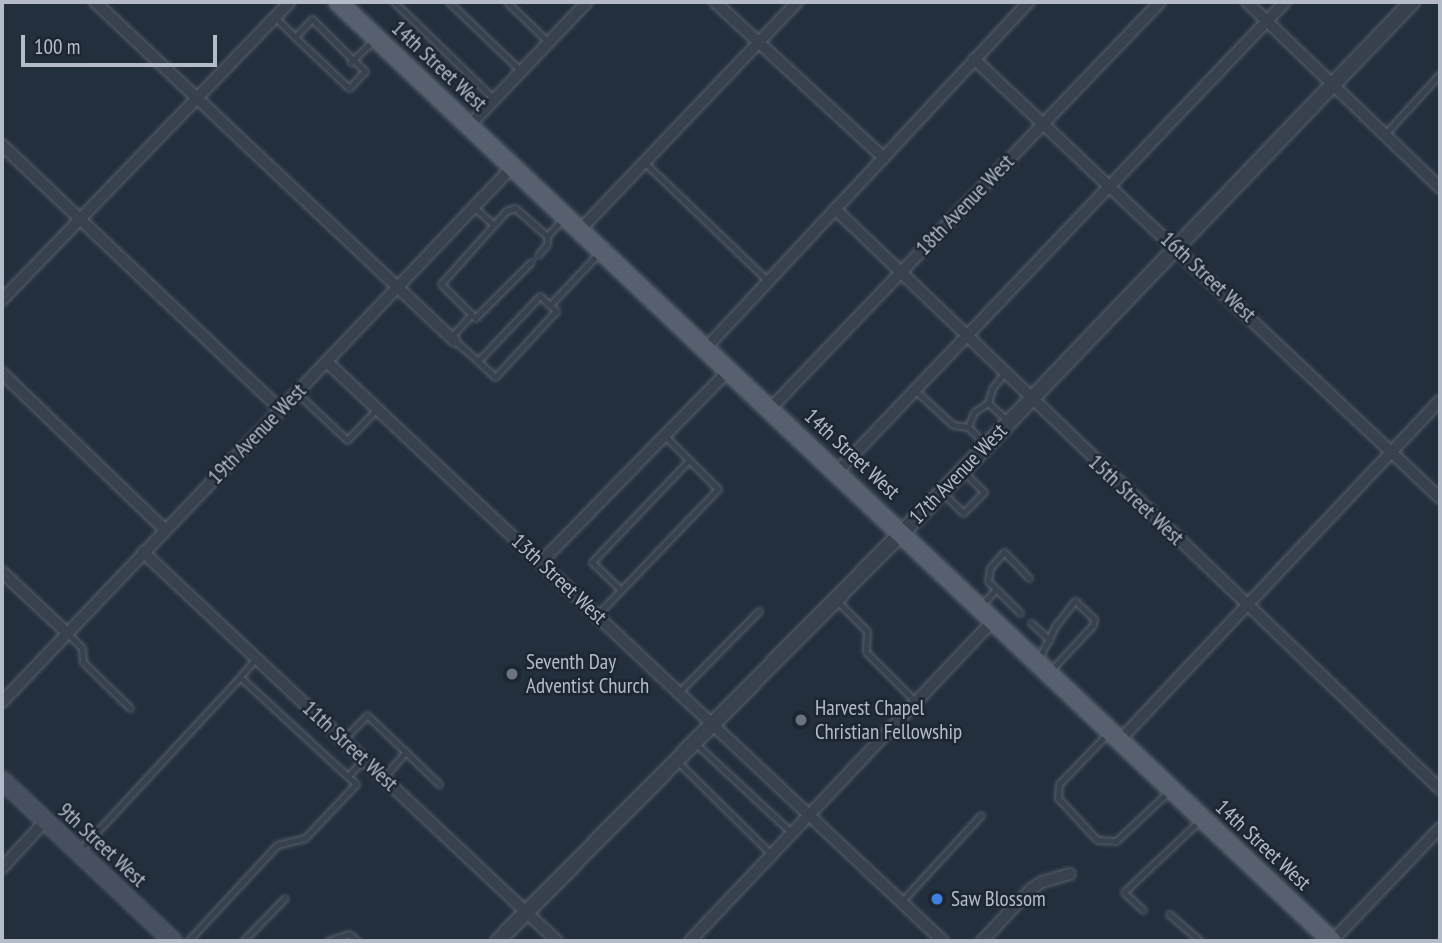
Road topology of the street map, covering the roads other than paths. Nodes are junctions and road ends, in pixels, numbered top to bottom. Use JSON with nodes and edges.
{"nodes":[{"id":1,"x":95,"y":2,"type":"edge"},
{"id":2,"x":290,"y":2,"type":"edge"},
{"id":3,"x":338,"y":2,"type":"edge"},
{"id":4,"x":394,"y":2,"type":"edge"},
{"id":5,"x":449,"y":2,"type":"edge"},
{"id":6,"x":507,"y":2,"type":"edge"},
{"id":7,"x":587,"y":2,"type":"edge"},
{"id":8,"x":715,"y":2,"type":"edge"},
{"id":9,"x":797,"y":2,"type":"edge"},
{"id":10,"x":1029,"y":2,"type":"edge"},
{"id":11,"x":1160,"y":2,"type":"edge"},
{"id":12,"x":1247,"y":2,"type":"edge"},
{"id":13,"x":1285,"y":2,"type":"edge"},
{"id":14,"x":1412,"y":2,"type":"edge"},
{"id":15,"x":275,"y":17,"type":"junction"},
{"id":16,"x":1267,"y":21,"type":"junction"},
{"id":17,"x":295,"y":37,"type":"junction"},
{"id":18,"x":377,"y":38,"type":"junction"},
{"id":19,"x":548,"y":42,"type":"junction"},
{"id":20,"x":758,"y":43,"type":"junction"},
{"id":21,"x":974,"y":59,"type":"junction"},
{"id":22,"x":352,"y":61,"type":"junction"},
{"id":23,"x":522,"y":71,"type":"junction"},
{"id":24,"x":1440,"y":74,"type":"edge"},
{"id":25,"x":1334,"y":84,"type":"junction"},
{"id":26,"x":197,"y":98,"type":"junction"},
{"id":27,"x":494,"y":99,"type":"junction"},
{"id":28,"x":1044,"y":123,"type":"junction"},
{"id":29,"x":469,"y":126,"type":"junction"},
{"id":30,"x":1385,"y":134,"type":"junction"},
{"id":31,"x":2,"y":145,"type":"edge"},
{"id":32,"x":884,"y":158,"type":"junction"},
{"id":33,"x":645,"y":163,"type":"junction"},
{"id":34,"x":513,"y":166,"type":"junction"},
{"id":35,"x":1109,"y":185,"type":"junction"},
{"id":36,"x":1440,"y":188,"type":"edge"},
{"id":37,"x":474,"y":206,"type":"junction"},
{"id":38,"x":835,"y":209,"type":"junction"},
{"id":39,"x":566,"y":216,"type":"junction"},
{"id":40,"x":79,"y":219,"type":"junction"},
{"id":41,"x":493,"y":224,"type":"junction"},
{"id":42,"x":580,"y":230,"type":"junction"},
{"id":43,"x":547,"y":236,"type":"junction"},
{"id":44,"x":1177,"y":247,"type":"junction"},
{"id":45,"x":602,"y":251,"type":"junction"},
{"id":46,"x":538,"y":255,"type":"dead end"},
{"id":47,"x":531,"y":262,"type":"dead end"},
{"id":48,"x":901,"y":271,"type":"junction"},
{"id":49,"x":768,"y":281,"type":"junction"},
{"id":50,"x":397,"y":286,"type":"junction"},
{"id":51,"x":2,"y":300,"type":"edge"},
{"id":52,"x":550,"y":305,"type":"junction"},
{"id":53,"x":471,"y":316,"type":"junction"},
{"id":54,"x":966,"y":333,"type":"junction"},
{"id":55,"x":453,"y":339,"type":"junction"},
{"id":56,"x":706,"y":348,"type":"junction"},
{"id":57,"x":478,"y":361,"type":"junction"},
{"id":58,"x":327,"y":362,"type":"junction"},
{"id":59,"x":729,"y":370,"type":"junction"},
{"id":60,"x":2,"y":373,"type":"edge"},
{"id":61,"x":1004,"y":373,"type":"junction"},
{"id":62,"x":914,"y":389,"type":"junction"},
{"id":63,"x":297,"y":393,"type":"junction"},
{"id":64,"x":1030,"y":400,"type":"junction"},
{"id":65,"x":1440,"y":401,"type":"edge"},
{"id":66,"x":988,"y":403,"type":"junction"},
{"id":67,"x":377,"y":409,"type":"junction"},
{"id":68,"x":770,"y":409,"type":"junction"},
{"id":69,"x":281,"y":410,"type":"junction"},
{"id":70,"x":1009,"y":422,"type":"junction"},
{"id":71,"x":968,"y":427,"type":"junction"},
{"id":72,"x":664,"y":436,"type":"junction"},
{"id":73,"x":986,"y":445,"type":"junction"},
{"id":74,"x":1391,"y":452,"type":"junction"},
{"id":75,"x":689,"y":460,"type":"junction"},
{"id":76,"x":837,"y":471,"type":"junction"},
{"id":77,"x":962,"y":471,"type":"junction"},
{"id":78,"x":942,"y":492,"type":"junction"},
{"id":79,"x":1440,"y":498,"type":"edge"},
{"id":80,"x":165,"y":530,"type":"junction"},
{"id":81,"x":902,"y":533,"type":"junction"},
{"id":82,"x":143,"y":552,"type":"junction"},
{"id":83,"x":541,"y":562,"type":"junction"},
{"id":84,"x":2,"y":572,"type":"edge"},
{"id":85,"x":1029,"y":578,"type":"dead end"},
{"id":86,"x":996,"y":589,"type":"junction"},
{"id":87,"x":621,"y":590,"type":"junction"},
{"id":88,"x":836,"y":600,"type":"junction"},
{"id":89,"x":1248,"y":606,"type":"junction"},
{"id":90,"x":980,"y":607,"type":"junction"},
{"id":91,"x":760,"y":611,"type":"dead end"},
{"id":92,"x":1020,"y":613,"type":"dead end"},
{"id":93,"x":597,"y":615,"type":"junction"},
{"id":94,"x":994,"y":620,"type":"junction"},
{"id":95,"x":1031,"y":623,"type":"dead end"},
{"id":96,"x":66,"y":633,"type":"junction"},
{"id":97,"x":1050,"y":640,"type":"junction"},
{"id":98,"x":256,"y":658,"type":"junction"},
{"id":99,"x":1043,"y":667,"type":"junction"},
{"id":100,"x":240,"y":677,"type":"junction"},
{"id":101,"x":679,"y":692,"type":"junction"},
{"id":102,"x":2,"y":702,"type":"edge"},
{"id":103,"x":916,"y":702,"type":"junction"},
{"id":104,"x":130,"y":708,"type":"dead end"},
{"id":105,"x":714,"y":724,"type":"junction"},
{"id":106,"x":1115,"y":735,"type":"junction"},
{"id":107,"x":343,"y":740,"type":"junction"},
{"id":108,"x":695,"y":743,"type":"junction"},
{"id":109,"x":406,"y":752,"type":"junction"},
{"id":110,"x":364,"y":759,"type":"junction"},
{"id":111,"x":677,"y":761,"type":"junction"},
{"id":112,"x":348,"y":776,"type":"junction"},
{"id":113,"x":383,"y":778,"type":"junction"},
{"id":114,"x":2,"y":780,"type":"edge"},
{"id":115,"x":439,"y":784,"type":"dead end"},
{"id":116,"x":1440,"y":789,"type":"edge"},
{"id":117,"x":1171,"y":790,"type":"junction"},
{"id":118,"x":981,"y":815,"type":"dead end"},
{"id":119,"x":809,"y":816,"type":"junction"},
{"id":120,"x":1202,"y":818,"type":"junction"},
{"id":121,"x":45,"y":821,"type":"junction"},
{"id":122,"x":1440,"y":828,"type":"edge"},
{"id":123,"x":792,"y":833,"type":"junction"},
{"id":124,"x":78,"y":852,"type":"junction"},
{"id":125,"x":772,"y":855,"type":"junction"},
{"id":126,"x":2,"y":868,"type":"edge"},
{"id":127,"x":1070,"y":874,"type":"dead end"},
{"id":128,"x":285,"y":898,"type":"dead end"},
{"id":129,"x":901,"y":902,"type":"junction"},
{"id":130,"x":1143,"y":910,"type":"dead end"},
{"id":131,"x":526,"y":912,"type":"junction"},
{"id":132,"x":1169,"y":914,"type":"dead end"},
{"id":133,"x":173,"y":941,"type":"edge"},
{"id":134,"x":188,"y":941,"type":"edge"},
{"id":135,"x":243,"y":941,"type":"edge"},
{"id":136,"x":328,"y":941,"type":"edge"},
{"id":137,"x":357,"y":941,"type":"edge"},
{"id":138,"x":498,"y":941,"type":"edge"},
{"id":139,"x":557,"y":941,"type":"edge"},
{"id":140,"x":690,"y":941,"type":"edge"},
{"id":141,"x":943,"y":941,"type":"edge"},
{"id":142,"x":982,"y":941,"type":"edge"},
{"id":143,"x":1200,"y":941,"type":"edge"},
{"id":144,"x":1332,"y":941,"type":"edge"}],
"edges":[{"from":1,"to":26,"type":"street"},
{"from":2,"to":15,"type":"street"},
{"from":3,"to":18,"type":"main road","name":"14th Street West"},
{"from":4,"to":27,"type":"lane"},
{"from":5,"to":23,"type":"lane"},
{"from":6,"to":19,"type":"lane"},
{"from":7,"to":19,"type":"street"},
{"from":8,"to":20,"type":"street"},
{"from":9,"to":20,"type":"street"},
{"from":10,"to":21,"type":"street"},
{"from":11,"to":28,"type":"street","name":"18th Avenue West"},
{"from":12,"to":16,"type":"street"},
{"from":13,"to":16,"type":"street"},
{"from":14,"to":25,"type":"street","name":"17th Avenue West"},
{"from":15,"to":17,"type":"lane"},
{"from":15,"to":26,"type":"street"},
{"from":16,"to":25,"type":"street"},
{"from":16,"to":35,"type":"street"},
{"from":17,"to":22,"type":"lane"},
{"from":17,"to":22,"type":"lane"},
{"from":18,"to":22,"type":"lane"},
{"from":18,"to":29,"type":"main road","name":"14th Street West"},
{"from":19,"to":23,"type":"street"},
{"from":20,"to":32,"type":"street"},
{"from":20,"to":33,"type":"street"},
{"from":21,"to":28,"type":"street","name":"16th Street West"},
{"from":21,"to":32,"type":"street"},
{"from":23,"to":27,"type":"street"},
{"from":24,"to":30,"type":"lane"},
{"from":25,"to":30,"type":"street"},
{"from":25,"to":44,"type":"street","name":"17th Avenue West"},
{"from":26,"to":40,"type":"street"},
{"from":26,"to":50,"type":"street"},
{"from":27,"to":29,"type":"street"},
{"from":28,"to":35,"type":"street","name":"16th Street West"},
{"from":28,"to":48,"type":"street","name":"18th Avenue West"},
{"from":29,"to":34,"type":"main road","name":"14th Street West"},
{"from":30,"to":36,"type":"street"},
{"from":31,"to":40,"type":"street"},
{"from":32,"to":38,"type":"street"},
{"from":33,"to":42,"type":"street"},
{"from":33,"to":49,"type":"lane"},
{"from":34,"to":37,"type":"street","name":"19th Avenue West"},
{"from":34,"to":39,"type":"main road","name":"14th Street West"},
{"from":35,"to":44,"type":"street","name":"16th Street West"},
{"from":35,"to":54,"type":"street"},
{"from":37,"to":41,"type":"lane"},
{"from":37,"to":50,"type":"street","name":"19th Avenue West"},
{"from":38,"to":48,"type":"street","name":"15th Street West"},
{"from":38,"to":49,"type":"street"},
{"from":39,"to":42,"type":"main road","name":"14th Street West"},
{"from":39,"to":43,"type":"lane"},
{"from":40,"to":51,"type":"street"},
{"from":40,"to":69,"type":"street"},
{"from":41,"to":43,"type":"lane"},
{"from":41,"to":53,"type":"lane"},
{"from":42,"to":45,"type":"main road","name":"14th Street West"},
{"from":43,"to":46,"type":"lane"},
{"from":44,"to":64,"type":"street","name":"17th Avenue West"},
{"from":44,"to":74,"type":"street","name":"16th Street West"},
{"from":45,"to":52,"type":"lane"},
{"from":45,"to":56,"type":"main road","name":"14th Street West"},
{"from":47,"to":53,"type":"lane"},
{"from":48,"to":54,"type":"street","name":"15th Street West"},
{"from":48,"to":68,"type":"street","name":"18th Avenue West"},
{"from":49,"to":56,"type":"street"},
{"from":50,"to":55,"type":"street"},
{"from":50,"to":58,"type":"street","name":"19th Avenue West"},
{"from":52,"to":57,"type":"lane"},
{"from":52,"to":57,"type":"lane"},
{"from":53,"to":55,"type":"lane"},
{"from":54,"to":61,"type":"street","name":"15th Street West"},
{"from":54,"to":62,"type":"street"},
{"from":55,"to":57,"type":"lane"},
{"from":56,"to":59,"type":"main road","name":"14th Street West"},
{"from":58,"to":63,"type":"street","name":"19th Avenue West"},
{"from":58,"to":67,"type":"street","name":"13th Street West"},
{"from":59,"to":68,"type":"main road","name":"14th Street West"},
{"from":59,"to":72,"type":"street"},
{"from":60,"to":80,"type":"street"},
{"from":61,"to":64,"type":"street","name":"15th Street West"},
{"from":61,"to":66,"type":"lane"},
{"from":62,"to":71,"type":"lane"},
{"from":62,"to":76,"type":"street"},
{"from":63,"to":67,"type":"lane"},
{"from":63,"to":69,"type":"street","name":"19th Avenue West"},
{"from":64,"to":70,"type":"street","name":"17th Avenue West"},
{"from":64,"to":89,"type":"street","name":"15th Street West"},
{"from":65,"to":74,"type":"street"},
{"from":66,"to":70,"type":"lane"},
{"from":66,"to":71,"type":"lane"},
{"from":67,"to":83,"type":"street","name":"13th Street West"},
{"from":68,"to":76,"type":"main road","name":"14th Street West"},
{"from":69,"to":80,"type":"street","name":"19th Avenue West"},
{"from":70,"to":73,"type":"street","name":"17th Avenue West"},
{"from":71,"to":73,"type":"lane"},
{"from":72,"to":75,"type":"lane"},
{"from":72,"to":83,"type":"street"},
{"from":73,"to":77,"type":"street","name":"17th Avenue West"},
{"from":74,"to":79,"type":"street","name":"16th Street West"},
{"from":74,"to":89,"type":"street"},
{"from":75,"to":87,"type":"lane"},
{"from":75,"to":87,"type":"lane"},
{"from":76,"to":81,"type":"main road","name":"14th Street West"},
{"from":77,"to":78,"type":"street","name":"17th Avenue West"},
{"from":77,"to":78,"type":"lane"},
{"from":78,"to":81,"type":"street","name":"17th Avenue West"},
{"from":80,"to":82,"type":"street","name":"19th Avenue West"},
{"from":81,"to":88,"type":"street","name":"17th Avenue West"},
{"from":81,"to":90,"type":"main road","name":"14th Street West"},
{"from":82,"to":96,"type":"street","name":"19th Avenue West"},
{"from":82,"to":98,"type":"street","name":"11th Street West"},
{"from":83,"to":93,"type":"street","name":"13th Street West"},
{"from":84,"to":96,"type":"street"},
{"from":85,"to":86,"type":"lane"},
{"from":86,"to":90,"type":"lane"},
{"from":86,"to":92,"type":"lane"},
{"from":87,"to":93,"type":"lane"},
{"from":88,"to":103,"type":"lane"},
{"from":88,"to":105,"type":"street","name":"17th Avenue West"},
{"from":89,"to":106,"type":"street"},
{"from":89,"to":116,"type":"street","name":"15th Street West"},
{"from":90,"to":94,"type":"main road","name":"14th Street West"},
{"from":91,"to":101,"type":"lane"},
{"from":93,"to":101,"type":"street","name":"13th Street West"},
{"from":94,"to":99,"type":"main road","name":"14th Street West"},
{"from":94,"to":103,"type":"street"},
{"from":95,"to":97,"type":"lane"},
{"from":96,"to":102,"type":"street","name":"19th Avenue West"},
{"from":96,"to":104,"type":"lane"},
{"from":97,"to":99,"type":"lane"},
{"from":97,"to":99,"type":"lane"},
{"from":98,"to":100,"type":"lane"},
{"from":98,"to":107,"type":"street","name":"11th Street West"},
{"from":99,"to":106,"type":"main road","name":"14th Street West"},
{"from":100,"to":112,"type":"lane"},
{"from":100,"to":124,"type":"lane"},
{"from":101,"to":105,"type":"street","name":"13th Street West"},
{"from":103,"to":119,"type":"street"},
{"from":105,"to":108,"type":"street","name":"17th Avenue West"},
{"from":105,"to":119,"type":"street","name":"13th Street West"},
{"from":106,"to":117,"type":"main road","name":"14th Street West"},
{"from":106,"to":117,"type":"lane"},
{"from":107,"to":109,"type":"lane"},
{"from":107,"to":110,"type":"street","name":"11th Street West"},
{"from":108,"to":111,"type":"street","name":"17th Avenue West"},
{"from":108,"to":123,"type":"lane"},
{"from":109,"to":113,"type":"lane"},
{"from":109,"to":115,"type":"lane"},
{"from":110,"to":112,"type":"lane"},
{"from":110,"to":113,"type":"street","name":"11th Street West"},
{"from":111,"to":125,"type":"lane"},
{"from":111,"to":131,"type":"street","name":"17th Avenue West"},
{"from":112,"to":134,"type":"lane"},
{"from":113,"to":131,"type":"street","name":"11th Street West"},
{"from":114,"to":121,"type":"main road","name":"9th Street West"},
{"from":117,"to":120,"type":"main road","name":"14th Street West"},
{"from":118,"to":129,"type":"lane"},
{"from":119,"to":123,"type":"street"},
{"from":119,"to":129,"type":"street","name":"13th Street West"},
{"from":120,"to":130,"type":"lane"},
{"from":120,"to":144,"type":"main road","name":"14th Street West"},
{"from":121,"to":124,"type":"main road","name":"9th Street West"},
{"from":121,"to":126,"type":"street"},
{"from":122,"to":144,"type":"street"},
{"from":123,"to":125,"type":"street"},
{"from":124,"to":133,"type":"main road","name":"9th Street West"},
{"from":125,"to":140,"type":"street"},
{"from":127,"to":142,"type":"street"},
{"from":128,"to":135,"type":"lane"},
{"from":129,"to":141,"type":"street","name":"13th Street West"},
{"from":131,"to":138,"type":"street","name":"17th Avenue West"},
{"from":131,"to":139,"type":"street","name":"11th Street West"},
{"from":132,"to":143,"type":"lane"},
{"from":136,"to":137,"type":"lane"}]}
